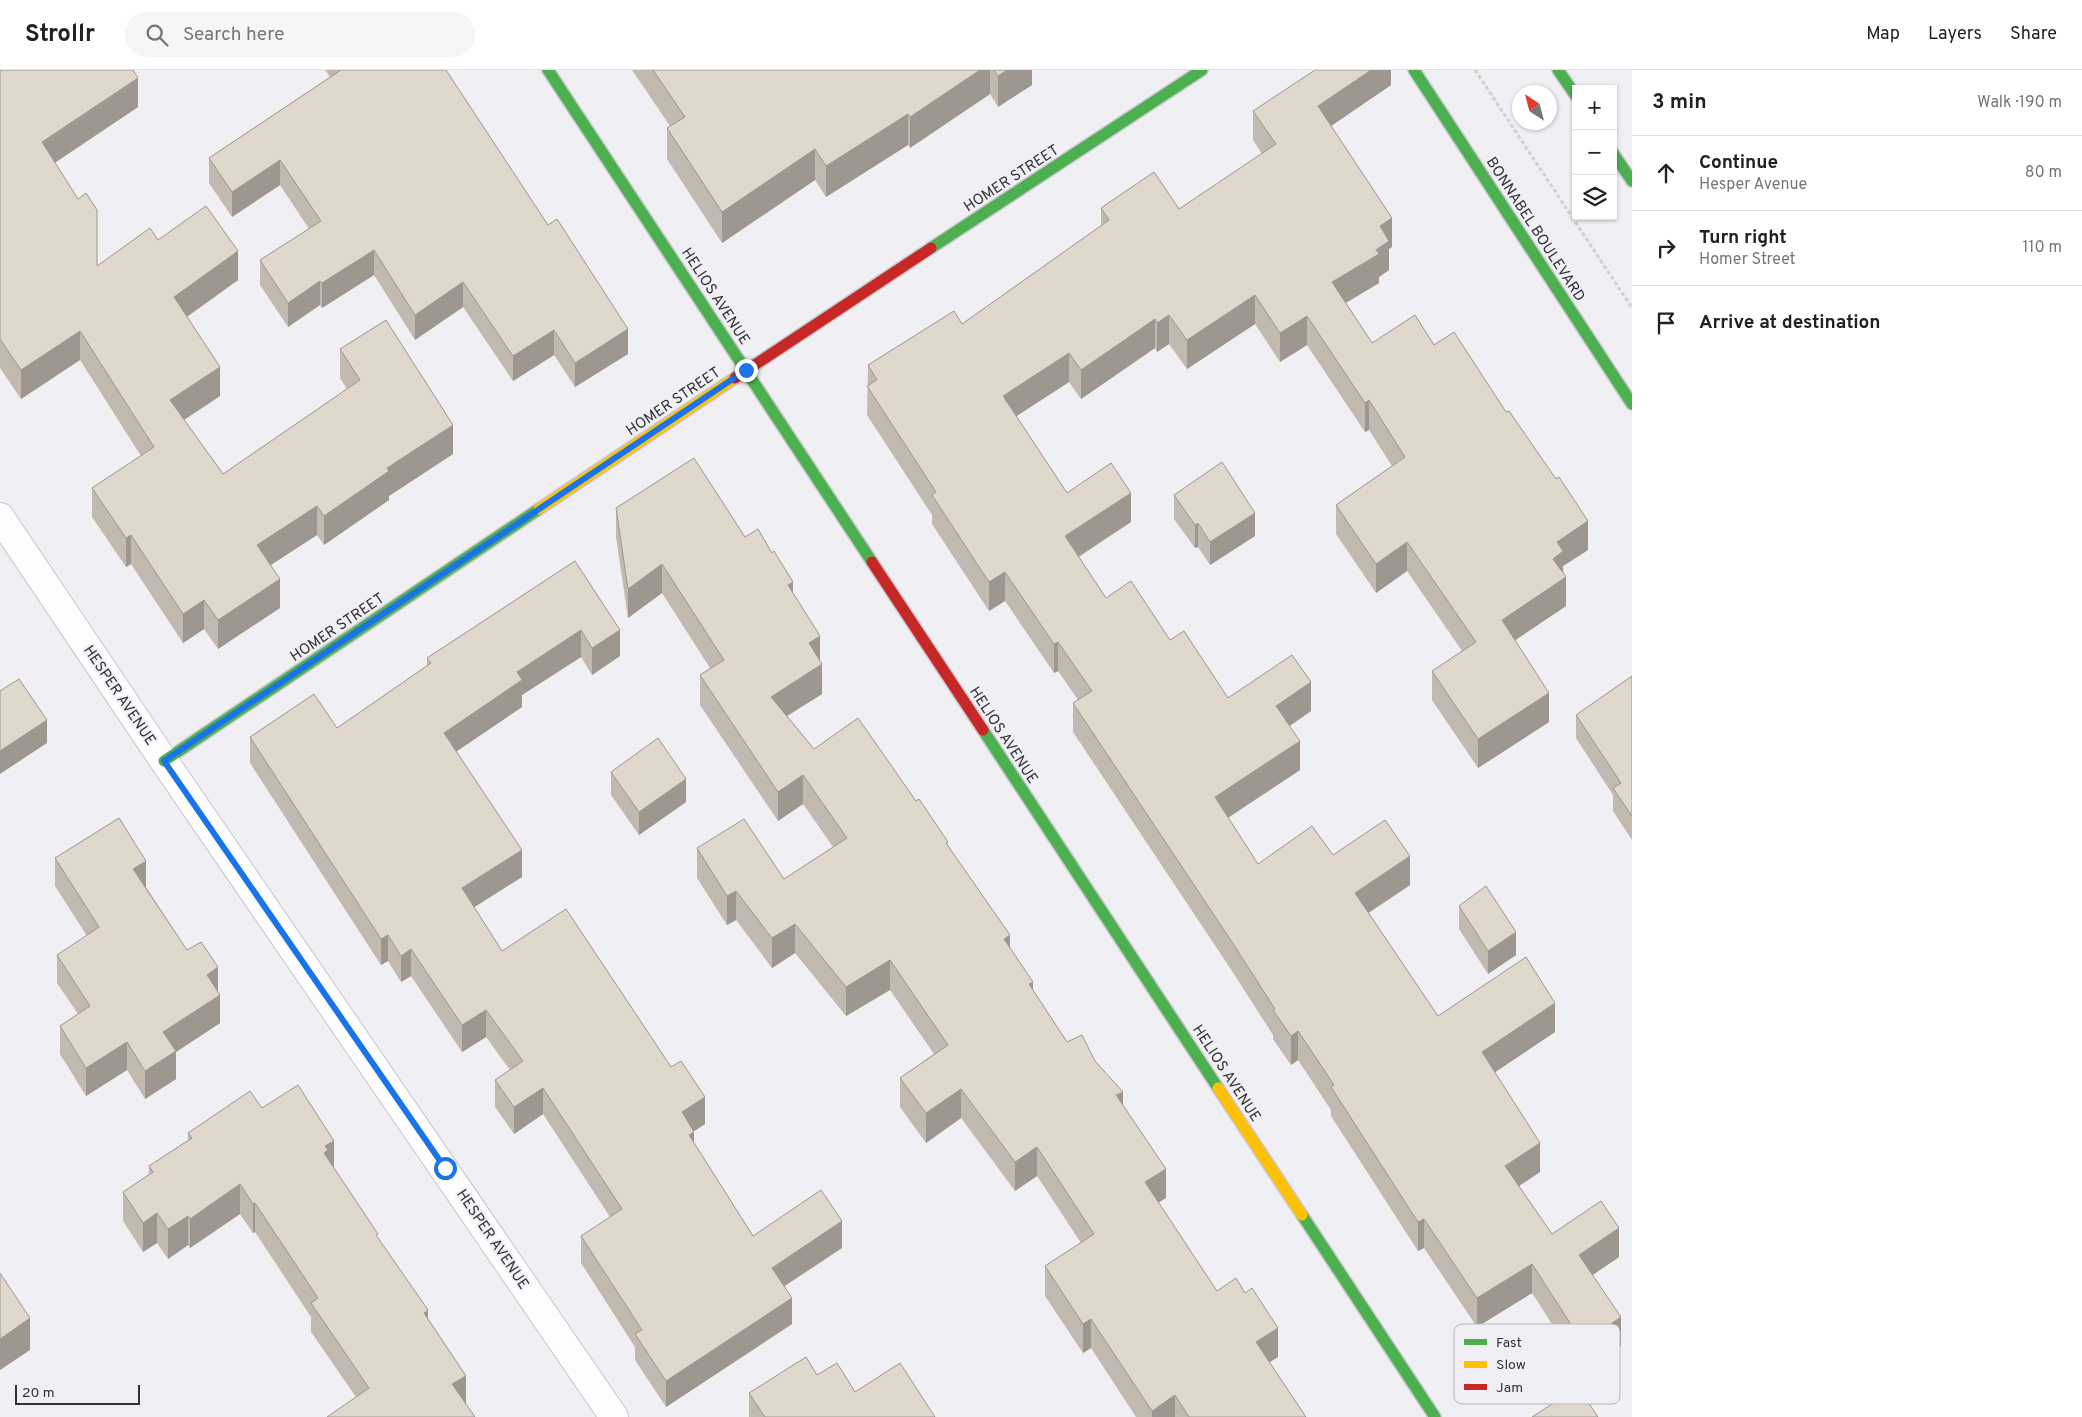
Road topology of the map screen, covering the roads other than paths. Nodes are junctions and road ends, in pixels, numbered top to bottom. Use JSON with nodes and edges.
{"nodes":[{"id":1,"x":548,"y":70,"type":"edge"},
{"id":2,"x":1202,"y":70,"type":"edge"},
{"id":3,"x":1414,"y":70,"type":"edge"},
{"id":4,"x":1558,"y":70,"type":"edge"},
{"id":5,"x":1572,"y":90,"type":"edge"},
{"id":6,"x":1617,"y":159,"type":"edge"},
{"id":7,"x":1632,"y":181,"type":"edge"},
{"id":8,"x":746,"y":370,"type":"junction"},
{"id":9,"x":1632,"y":404,"type":"edge"},
{"id":10,"x":0,"y":517,"type":"edge"},
{"id":11,"x":164,"y":761,"type":"junction"},
{"id":12,"x":614,"y":1417,"type":"edge"},
{"id":13,"x":1435,"y":1417,"type":"edge"}],
"edges":[{"from":1,"to":8,"type":"street","name":"HELIOS AVENUE"},
{"from":2,"to":8,"type":"street","name":"HOMER STREET"},
{"from":3,"to":9,"type":"street","name":"BONNABEL BOULEVARD"},
{"from":4,"to":5,"type":"street"},
{"from":6,"to":7,"type":"street"},
{"from":8,"to":11,"type":"street","name":"HOMER STREET"},
{"from":8,"to":13,"type":"street","name":"HELIOS AVENUE"},
{"from":10,"to":11,"type":"street","name":"HESPER AVENUE"},
{"from":11,"to":12,"type":"street","name":"HESPER AVENUE"}]}
